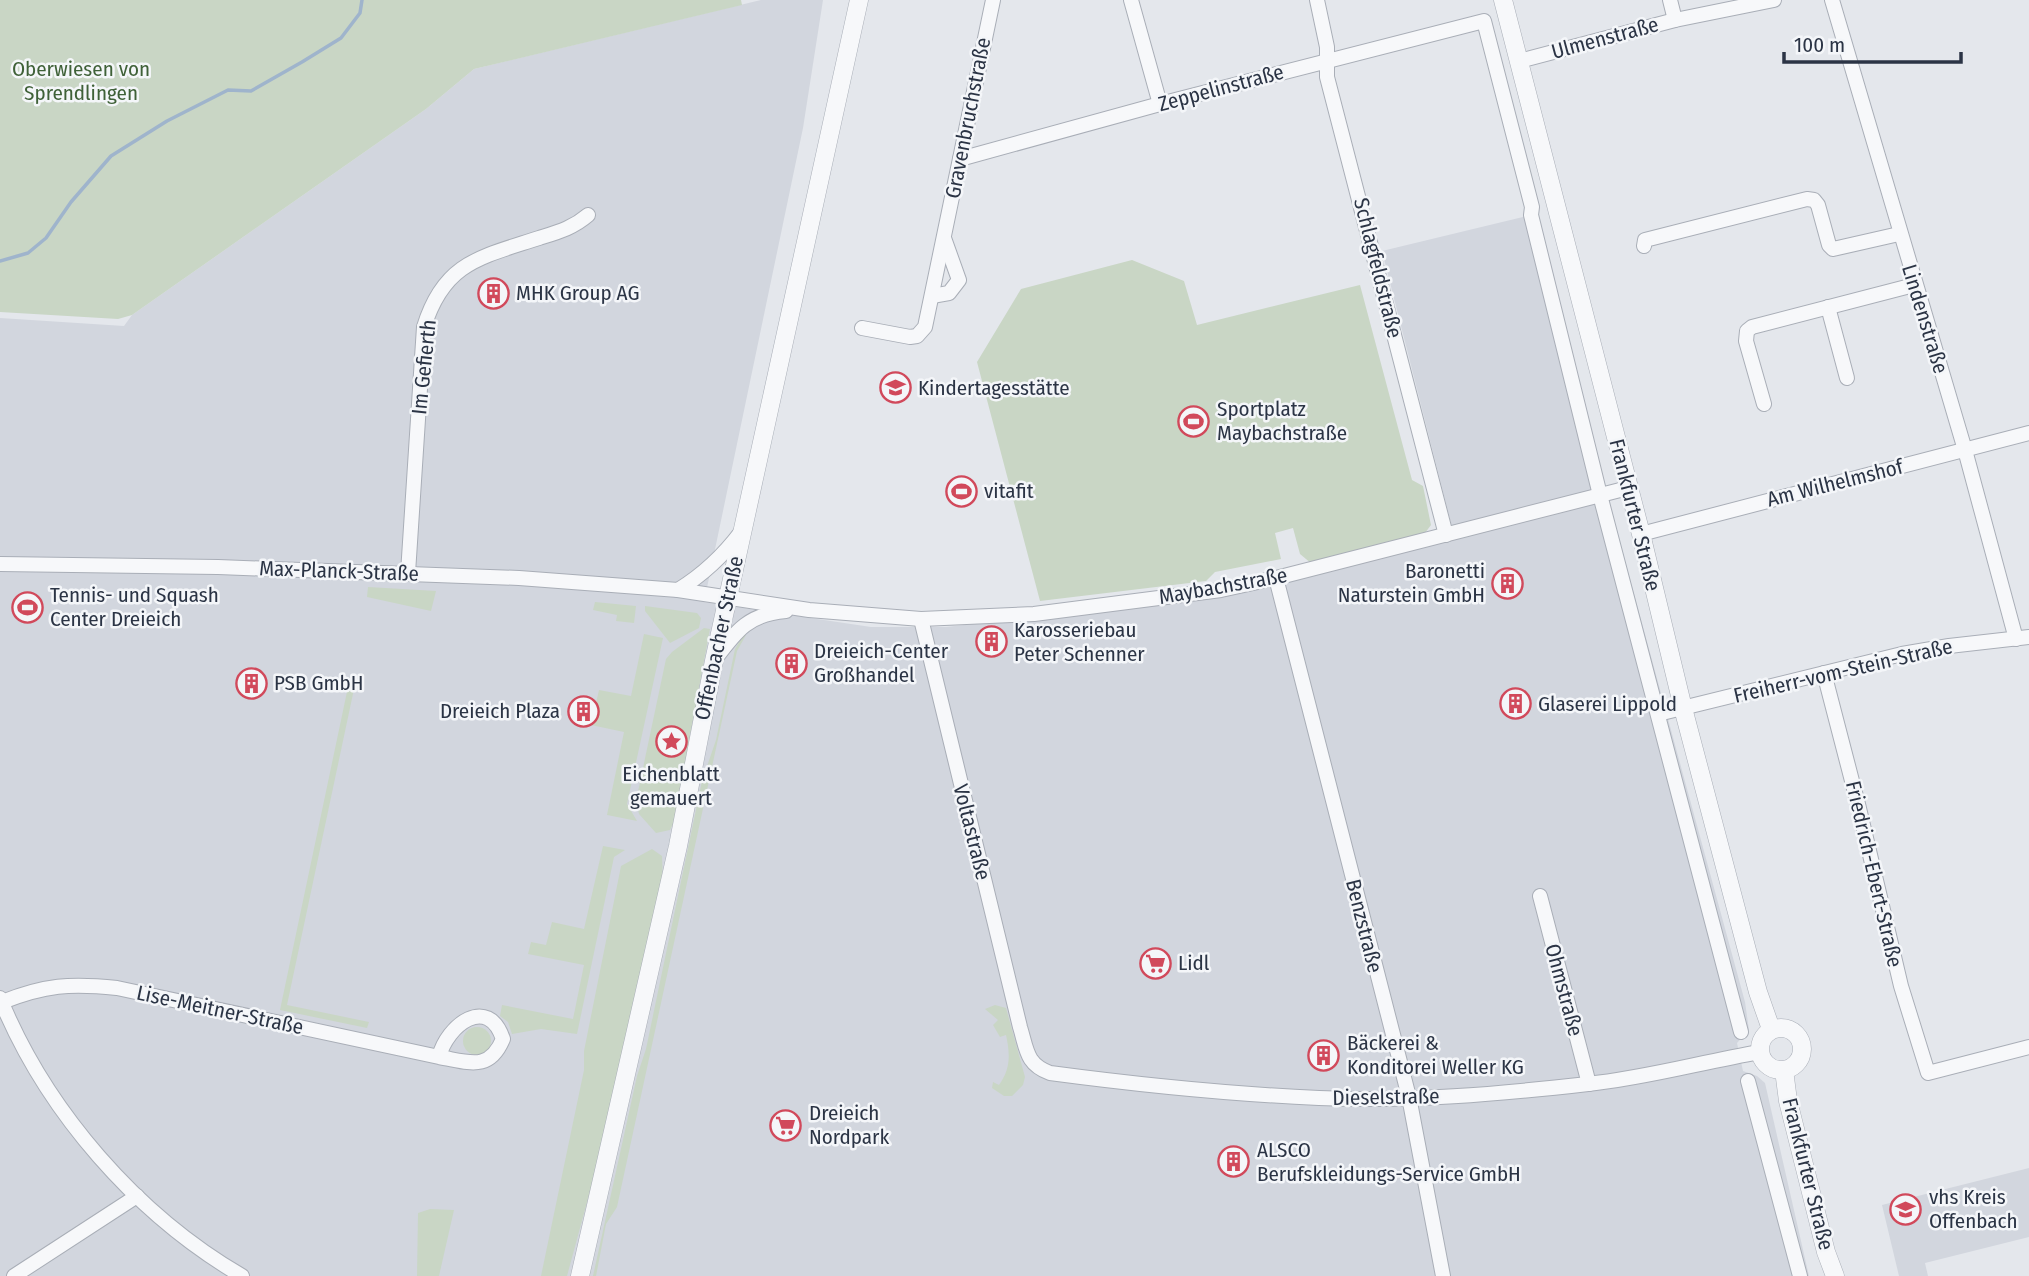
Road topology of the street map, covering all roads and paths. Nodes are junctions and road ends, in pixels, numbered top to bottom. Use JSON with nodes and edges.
{"nodes":[{"id":1,"x":859,"y":0,"type":"edge"},
{"id":2,"x":993,"y":0,"type":"edge"},
{"id":3,"x":1131,"y":0,"type":"edge"},
{"id":4,"x":1317,"y":0,"type":"edge"},
{"id":5,"x":1503,"y":0,"type":"edge"},
{"id":6,"x":1670,"y":0,"type":"edge"},
{"id":7,"x":1774,"y":0,"type":"edge"},
{"id":8,"x":1832,"y":0,"type":"edge"},
{"id":9,"x":1675,"y":20,"type":"junction"},
{"id":10,"x":1483,"y":21,"type":"joint"},
{"id":11,"x":1326,"y":61,"type":"junction"},
{"id":12,"x":1519,"y":61,"type":"junction"},
{"id":13,"x":1160,"y":104,"type":"junction"},
{"id":14,"x":960,"y":159,"type":"junction"},
{"id":15,"x":589,"y":215,"type":"dead end"},
{"id":16,"x":1899,"y":234,"type":"junction"},
{"id":17,"x":944,"y":237,"type":"junction"},
{"id":18,"x":1644,"y":246,"type":"dead end"},
{"id":19,"x":1914,"y":285,"type":"junction"},
{"id":20,"x":932,"y":296,"type":"junction"},
{"id":21,"x":1828,"y":307,"type":"junction"},
{"id":22,"x":862,"y":328,"type":"dead end"},
{"id":23,"x":1847,"y":378,"type":"dead end"},
{"id":24,"x":1763,"y":404,"type":"dead end"},
{"id":25,"x":2029,"y":433,"type":"edge"},
{"id":26,"x":1965,"y":450,"type":"junction"},
{"id":27,"x":1628,"y":488,"type":"junction"},
{"id":28,"x":1600,"y":495,"type":"junction"},
{"id":29,"x":742,"y":531,"type":"junction"},
{"id":30,"x":1641,"y":534,"type":"junction"},
{"id":31,"x":1446,"y":535,"type":"junction"},
{"id":32,"x":0,"y":564,"type":"edge"},
{"id":33,"x":408,"y":573,"type":"junction"},
{"id":34,"x":1276,"y":578,"type":"junction"},
{"id":35,"x":678,"y":590,"type":"junction"},
{"id":36,"x":727,"y":597,"type":"junction"},
{"id":37,"x":808,"y":610,"type":"junction"},
{"id":38,"x":921,"y":619,"type":"junction"},
{"id":39,"x":2023,"y":638,"type":"edge"},
{"id":40,"x":714,"y":661,"type":"junction"},
{"id":41,"x":1824,"y":673,"type":"junction"},
{"id":42,"x":1683,"y":708,"type":"junction"},
{"id":43,"x":1658,"y":714,"type":"junction"},
{"id":44,"x":1540,"y":896,"type":"dead end"},
{"id":45,"x":1,"y":1000,"type":"edge"},
{"id":46,"x":1771,"y":1029,"type":"junction"},
{"id":47,"x":1741,"y":1032,"type":"dead end"},
{"id":48,"x":1025,"y":1045,"type":"joint"},
{"id":49,"x":2029,"y":1047,"type":"edge"},
{"id":50,"x":1760,"y":1052,"type":"junction"},
{"id":51,"x":439,"y":1057,"type":"dead end"},
{"id":52,"x":1784,"y":1070,"type":"junction"},
{"id":53,"x":1748,"y":1081,"type":"dead end"},
{"id":54,"x":1588,"y":1084,"type":"junction"},
{"id":55,"x":1409,"y":1097,"type":"junction"},
{"id":56,"x":137,"y":1196,"type":"junction"},
{"id":57,"x":14,"y":1276,"type":"edge"},
{"id":58,"x":242,"y":1276,"type":"edge"},
{"id":59,"x":580,"y":1276,"type":"edge"},
{"id":60,"x":1443,"y":1276,"type":"edge"},
{"id":61,"x":1800,"y":1276,"type":"edge"},
{"id":62,"x":1835,"y":1276,"type":"edge"}],
"edges":[{"from":1,"to":29,"type":"street","name":"Offenbacher Straße"},
{"from":2,"to":14,"type":"street","name":"Gravenbruchstraße"},
{"from":3,"to":13,"type":"street"},
{"from":4,"to":11,"type":"street","name":"Schlagfeldstraße"},
{"from":5,"to":12,"type":"street","name":"Frankfurter Straße"},
{"from":6,"to":9,"type":"street"},
{"from":7,"to":9,"type":"street","name":"Ulmenstraße"},
{"from":8,"to":16,"type":"street","name":"Lindenstraße"},
{"from":9,"to":12,"type":"street","name":"Ulmenstraße"},
{"from":10,"to":11,"type":"street","name":"Zeppelinstraße"},
{"from":10,"to":28,"type":"street","name":"Frankfurter Straße"},
{"from":11,"to":13,"type":"street","name":"Zeppelinstraße"},
{"from":11,"to":31,"type":"street","name":"Schlagfeldstraße"},
{"from":12,"to":27,"type":"street","name":"Frankfurter Straße"},
{"from":13,"to":14,"type":"street","name":"Zeppelinstraße"},
{"from":14,"to":17,"type":"street","name":"Gravenbruchstraße"},
{"from":15,"to":33,"type":"street","name":"Im Gefierth"},
{"from":16,"to":18,"type":"street"},
{"from":16,"to":19,"type":"street","name":"Lindenstraße"},
{"from":17,"to":20,"type":"street","name":"Gravenbruchstraße"},
{"from":17,"to":20,"type":"street"},
{"from":19,"to":21,"type":"street"},
{"from":19,"to":26,"type":"street","name":"Lindenstraße"},
{"from":20,"to":22,"type":"street","name":"Gravenbruchstraße"},
{"from":21,"to":23,"type":"street"},
{"from":21,"to":24,"type":"street"},
{"from":25,"to":26,"type":"street","name":"Am Wilhelmshof"},
{"from":26,"to":30,"type":"street","name":"Am Wilhelmshof"},
{"from":26,"to":39,"type":"street","name":"Lindenstraße"},
{"from":27,"to":28,"type":"street","name":"Maybachstraße"},
{"from":27,"to":30,"type":"street","name":"Frankfurter Straße"},
{"from":28,"to":31,"type":"street","name":"Maybachstraße"},
{"from":28,"to":43,"type":"street","name":"Frankfurter Straße"},
{"from":29,"to":35,"type":"street"},
{"from":29,"to":36,"type":"street","name":"Offenbacher Straße"},
{"from":30,"to":42,"type":"street","name":"Frankfurter Straße"},
{"from":31,"to":34,"type":"street","name":"Maybachstraße"},
{"from":32,"to":33,"type":"street","name":"Max-Planck-Straße"},
{"from":33,"to":35,"type":"street","name":"Max-Planck-Straße"},
{"from":34,"to":38,"type":"street","name":"Maybachstraße"},
{"from":34,"to":55,"type":"street","name":"Benzstraße"},
{"from":35,"to":36,"type":"street","name":"Max-Planck-Straße"},
{"from":36,"to":37,"type":"street","name":"Maybachstraße"},
{"from":36,"to":40,"type":"street","name":"Offenbacher Straße"},
{"from":37,"to":38,"type":"street","name":"Maybachstraße"},
{"from":37,"to":40,"type":"street","name":"Maybachstraße"},
{"from":38,"to":48,"type":"street","name":"Voltastraße"},
{"from":39,"to":41,"type":"street","name":"Freiherr-vom-Stein-Straße"},
{"from":40,"to":59,"type":"street","name":"Offenbacher Straße"},
{"from":41,"to":42,"type":"street","name":"Freiherr-vom-Stein-Straße"},
{"from":41,"to":49,"type":"street","name":"Friedrich-Ebert-Straße"},
{"from":42,"to":43,"type":"street","name":"Freiherr-vom-Stein-Straße"},
{"from":42,"to":46,"type":"street","name":"Frankfurter Straße"},
{"from":43,"to":47,"type":"street","name":"Frankfurter Straße"},
{"from":44,"to":54,"type":"street","name":"Ohmstraße"},
{"from":45,"to":51,"type":"street","name":"Lise-Meitner-Straße"},
{"from":45,"to":56,"type":"street"},
{"from":46,"to":50,"type":"street"},
{"from":46,"to":52,"type":"street"},
{"from":48,"to":55,"type":"street","name":"Dieselstraße"},
{"from":50,"to":52,"type":"street"},
{"from":50,"to":54,"type":"street","name":"Dieselstraße"},
{"from":52,"to":62,"type":"street","name":"Frankfurter Straße"},
{"from":53,"to":61,"type":"street","name":"Frankfurter Straße"},
{"from":54,"to":55,"type":"street","name":"Dieselstraße"},
{"from":55,"to":60,"type":"street","name":"Benzstraße"},
{"from":56,"to":57,"type":"street"},
{"from":56,"to":58,"type":"street"}]}
